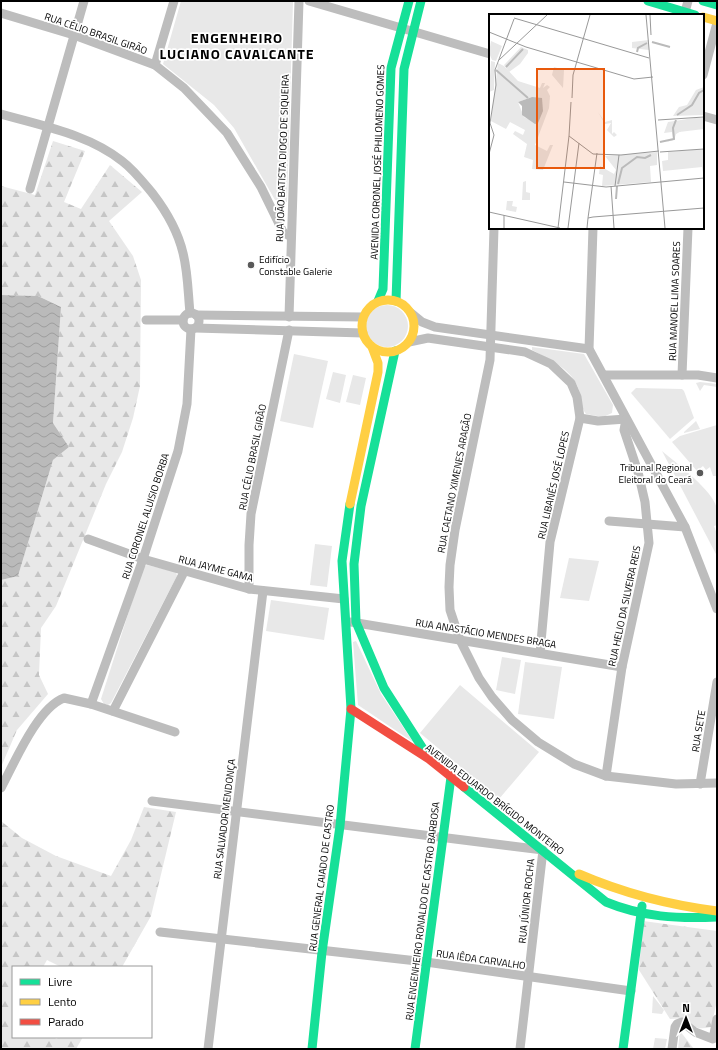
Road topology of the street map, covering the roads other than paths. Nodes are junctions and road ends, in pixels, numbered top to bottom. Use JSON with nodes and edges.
{"nodes":[{"id":1,"x":84,"y":1,"type":"edge"},
{"id":2,"x":174,"y":1,"type":"edge"},
{"id":3,"x":299,"y":1,"type":"edge"},
{"id":4,"x":309,"y":1,"type":"edge"},
{"id":5,"x":409,"y":1,"type":"edge"},
{"id":6,"x":422,"y":1,"type":"edge"},
{"id":7,"x":648,"y":1,"type":"edge"},
{"id":8,"x":688,"y":1,"type":"edge"},
{"id":9,"x":703,"y":1,"type":"edge"},
{"id":10,"x":717,"y":5,"type":"edge"},
{"id":11,"x":685,"y":12,"type":"junction"},
{"id":12,"x":1,"y":13,"type":"edge"},
{"id":13,"x":692,"y":14,"type":"edge"},
{"id":14,"x":704,"y":17,"type":"edge"},
{"id":15,"x":717,"y":22,"type":"edge"},
{"id":16,"x":401,"y":29,"type":"junction"},
{"id":17,"x":412,"y":32,"type":"junction"},
{"id":18,"x":74,"y":34,"type":"junction"},
{"id":19,"x":489,"y":54,"type":"edge"},
{"id":20,"x":155,"y":65,"type":"junction"},
{"id":21,"x":704,"y":71,"type":"edge"},
{"id":22,"x":391,"y":93,"type":"junction"},
{"id":23,"x":403,"y":93,"type":"junction"},
{"id":24,"x":1,"y":114,"type":"edge"},
{"id":25,"x":704,"y":116,"type":"edge"},
{"id":26,"x":717,"y":120,"type":"edge"},
{"id":27,"x":47,"y":127,"type":"junction"},
{"id":28,"x":30,"y":189,"type":"dead end"},
{"id":29,"x":387,"y":189,"type":"junction"},
{"id":30,"x":399,"y":190,"type":"junction"},
{"id":31,"x":494,"y":229,"type":"edge"},
{"id":32,"x":593,"y":229,"type":"edge"},
{"id":33,"x":688,"y":229,"type":"edge"},
{"id":34,"x":291,"y":237,"type":"junction"},
{"id":35,"x":378,"y":301,"type":"junction"},
{"id":36,"x":396,"y":301,"type":"junction"},
{"id":37,"x":411,"y":313,"type":"junction"},
{"id":38,"x":193,"y":314,"type":"junction"},
{"id":39,"x":266,"y":316,"type":"junction"},
{"id":40,"x":289,"y":317,"type":"junction"},
{"id":41,"x":320,"y":317,"type":"junction"},
{"id":42,"x":363,"y":317,"type":"junction"},
{"id":43,"x":146,"y":320,"type":"dead end"},
{"id":44,"x":183,"y":320,"type":"junction"},
{"id":45,"x":193,"y":329,"type":"junction"},
{"id":46,"x":266,"y":330,"type":"junction"},
{"id":47,"x":289,"y":330,"type":"junction"},
{"id":48,"x":320,"y":331,"type":"junction"},
{"id":49,"x":363,"y":333,"type":"junction"},
{"id":50,"x":491,"y":334,"type":"junction"},
{"id":51,"x":526,"y":341,"type":"junction"},
{"id":52,"x":410,"y":342,"type":"junction"},
{"id":53,"x":491,"y":346,"type":"junction"},
{"id":54,"x":372,"y":347,"type":"junction"},
{"id":55,"x":589,"y":349,"type":"junction"},
{"id":56,"x":395,"y":351,"type":"junction"},
{"id":57,"x":525,"y":352,"type":"junction"},
{"id":58,"x":604,"y":375,"type":"junction"},
{"id":59,"x":682,"y":375,"type":"junction"},
{"id":60,"x":717,"y":378,"type":"edge"},
{"id":61,"x":580,"y":418,"type":"junction"},
{"id":62,"x":626,"y":419,"type":"junction"},
{"id":63,"x":367,"y":421,"type":"junction"},
{"id":64,"x":379,"y":425,"type":"junction"},
{"id":65,"x":609,"y":521,"type":"dead end"},
{"id":66,"x":648,"y":524,"type":"junction"},
{"id":67,"x":685,"y":527,"type":"junction"},
{"id":68,"x":346,"y":530,"type":"junction"},
{"id":69,"x":358,"y":532,"type":"junction"},
{"id":70,"x":88,"y":540,"type":"dead end"},
{"id":71,"x":143,"y":559,"type":"junction"},
{"id":72,"x":184,"y":572,"type":"junction"},
{"id":73,"x":249,"y":589,"type":"junction"},
{"id":74,"x":263,"y":591,"type":"junction"},
{"id":75,"x":344,"y":599,"type":"junction"},
{"id":76,"x":717,"y":609,"type":"edge"},
{"id":77,"x":346,"y":621,"type":"junction"},
{"id":78,"x":356,"y":622,"type":"junction"},
{"id":79,"x":460,"y":640,"type":"junction"},
{"id":80,"x":540,"y":653,"type":"junction"},
{"id":81,"x":622,"y":667,"type":"junction"},
{"id":82,"x":717,"y":682,"type":"edge"},
{"id":83,"x":91,"y":704,"type":"junction"},
{"id":84,"x":351,"y":709,"type":"junction"},
{"id":85,"x":113,"y":711,"type":"junction"},
{"id":86,"x":175,"y":732,"type":"dead end"},
{"id":87,"x":429,"y":759,"type":"junction"},
{"id":88,"x":451,"y":776,"type":"junction"},
{"id":89,"x":606,"y":776,"type":"junction"},
{"id":90,"x":717,"y":783,"type":"edge"},
{"id":91,"x":700,"y":784,"type":"junction"},
{"id":92,"x":1,"y":788,"type":"edge"},
{"id":93,"x":152,"y":801,"type":"dead end"},
{"id":94,"x":236,"y":811,"type":"junction"},
{"id":95,"x":340,"y":826,"type":"junction"},
{"id":96,"x":443,"y":838,"type":"junction"},
{"id":97,"x":543,"y":850,"type":"junction"},
{"id":98,"x":565,"y":867,"type":"junction"},
{"id":99,"x":644,"y":897,"type":"junction"},
{"id":100,"x":717,"y":911,"type":"edge"},
{"id":101,"x":641,"y":915,"type":"junction"},
{"id":102,"x":717,"y":917,"type":"edge"},
{"id":103,"x":160,"y":932,"type":"dead end"},
{"id":104,"x":221,"y":940,"type":"junction"},
{"id":105,"x":322,"y":952,"type":"junction"},
{"id":106,"x":426,"y":962,"type":"junction"},
{"id":107,"x":529,"y":977,"type":"junction"},
{"id":108,"x":631,"y":991,"type":"junction"},
{"id":109,"x":717,"y":1019,"type":"edge"},
{"id":110,"x":208,"y":1049,"type":"edge"},
{"id":111,"x":312,"y":1049,"type":"edge"},
{"id":112,"x":415,"y":1049,"type":"edge"},
{"id":113,"x":520,"y":1049,"type":"edge"},
{"id":114,"x":623,"y":1049,"type":"edge"},
{"id":115,"x":672,"y":1049,"type":"edge"}],
"edges":[{"from":1,"to":18,"type":"street"},
{"from":2,"to":20,"type":"street"},
{"from":3,"to":34,"type":"street","name":"RUA JOÃO BATISTA DIOGO DE SIQUEIRA"},
{"from":4,"to":16,"type":"street"},
{"from":5,"to":16,"type":"main road","name":"AVENIDA CORONEL JOSÉ PHILOMENO GOMES"},
{"from":6,"to":17,"type":"main road"},
{"from":7,"to":11,"type":"main road"},
{"from":8,"to":11,"type":"street"},
{"from":9,"to":10,"type":"main road"},
{"from":11,"to":13,"type":"main road"},
{"from":12,"to":18,"type":"street","name":"RUA CÉLIO BRASIL GIRÃO"},
{"from":14,"to":15,"type":"main road"},
{"from":15,"to":21,"type":"street"},
{"from":16,"to":17,"type":"street"},
{"from":16,"to":22,"type":"main road","name":"AVENIDA CORONEL JOSÉ PHILOMENO GOMES"},
{"from":17,"to":19,"type":"street"},
{"from":17,"to":23,"type":"main road"},
{"from":18,"to":20,"type":"street","name":"RUA CÉLIO BRASIL GIRÃO"},
{"from":18,"to":27,"type":"street"},
{"from":20,"to":34,"type":"street","name":"RUA CÉLIO BRASIL GIRÃO"},
{"from":22,"to":23,"type":"main road"},
{"from":22,"to":29,"type":"main road","name":"AVENIDA CORONEL JOSÉ PHILOMENO GOMES"},
{"from":23,"to":30,"type":"main road"},
{"from":24,"to":27,"type":"street"},
{"from":25,"to":26,"type":"street"},
{"from":27,"to":28,"type":"street"},
{"from":27,"to":38,"type":"street"},
{"from":29,"to":30,"type":"main road"},
{"from":29,"to":35,"type":"main road","name":"AVENIDA CORONEL JOSÉ PHILOMENO GOMES"},
{"from":30,"to":36,"type":"main road"},
{"from":31,"to":50,"type":"street","name":"RUA CAETANO XIMENES ARAGÃO"},
{"from":32,"to":55,"type":"street"},
{"from":33,"to":59,"type":"street","name":"RUA MANOEL LIMA SOARES"},
{"from":34,"to":40,"type":"street","name":"RUA JOÃO BATISTA DIOGO DE SIQUEIRA"},
{"from":35,"to":36,"type":"main road"},
{"from":35,"to":42,"type":"main road"},
{"from":36,"to":37,"type":"main road"},
{"from":37,"to":50,"type":"street"},
{"from":37,"to":52,"type":"main road"},
{"from":38,"to":39,"type":"street"},
{"from":38,"to":44,"type":"street"},
{"from":38,"to":45,"type":"street"},
{"from":39,"to":40,"type":"street"},
{"from":39,"to":46,"type":"street"},
{"from":40,"to":41,"type":"street"},
{"from":41,"to":42,"type":"street"},
{"from":41,"to":48,"type":"street"},
{"from":42,"to":49,"type":"main road"},
{"from":43,"to":44,"type":"street"},
{"from":44,"to":45,"type":"street"},
{"from":45,"to":46,"type":"street"},
{"from":45,"to":71,"type":"street","name":"RUA CORONEL ALUISIO BORBA"},
{"from":46,"to":47,"type":"street"},
{"from":47,"to":48,"type":"street"},
{"from":47,"to":73,"type":"street","name":"RUA CÉLIO BRASIL GIRÃO"},
{"from":48,"to":49,"type":"street"},
{"from":49,"to":54,"type":"main road"},
{"from":50,"to":51,"type":"street"},
{"from":50,"to":53,"type":"street","name":"RUA CAETANO XIMENES ARAGÃO"},
{"from":51,"to":55,"type":"street"},
{"from":51,"to":57,"type":"street"},
{"from":52,"to":53,"type":"street"},
{"from":52,"to":56,"type":"main road"},
{"from":53,"to":57,"type":"street"},
{"from":53,"to":79,"type":"street","name":"RUA CAETANO XIMENES ARAGÃO"},
{"from":54,"to":56,"type":"main road"},
{"from":54,"to":63,"type":"main road"},
{"from":55,"to":58,"type":"street"},
{"from":56,"to":64,"type":"main road"},
{"from":57,"to":61,"type":"street"},
{"from":58,"to":59,"type":"street"},
{"from":58,"to":62,"type":"street"},
{"from":59,"to":60,"type":"street"},
{"from":61,"to":62,"type":"street"},
{"from":61,"to":80,"type":"street","name":"RUA LIBANÊS JOSÉ LOPES"},
{"from":62,"to":66,"type":"street","name":"RUA HELIO DA SILVEIRA REIS"},
{"from":62,"to":67,"type":"street"},
{"from":63,"to":64,"type":"main road"},
{"from":63,"to":68,"type":"main road"},
{"from":64,"to":69,"type":"main road"},
{"from":65,"to":66,"type":"street"},
{"from":66,"to":67,"type":"street"},
{"from":66,"to":81,"type":"street","name":"RUA HELIO DA SILVEIRA REIS"},
{"from":67,"to":76,"type":"street"},
{"from":68,"to":69,"type":"main road"},
{"from":68,"to":75,"type":"main road"},
{"from":69,"to":78,"type":"main road"},
{"from":70,"to":71,"type":"street","name":"RUA JAYME GAMA"},
{"from":71,"to":72,"type":"street","name":"RUA JAYME GAMA"},
{"from":71,"to":83,"type":"street","name":"RUA CORONEL ALUISIO BORBA"},
{"from":72,"to":73,"type":"street","name":"RUA JAYME GAMA"},
{"from":72,"to":85,"type":"street"},
{"from":73,"to":74,"type":"street","name":"RUA JAYME GAMA"},
{"from":74,"to":75,"type":"street","name":"RUA JAYME GAMA"},
{"from":74,"to":94,"type":"street","name":"RUA SALVADOR MENDONÇA"},
{"from":75,"to":77,"type":"main road"},
{"from":77,"to":78,"type":"street","name":"RUA ANASTÁCIO MENDES BRAGA"},
{"from":77,"to":84,"type":"main road"},
{"from":78,"to":79,"type":"street","name":"RUA ANASTÁCIO MENDES BRAGA"},
{"from":78,"to":87,"type":"main road"},
{"from":79,"to":80,"type":"street","name":"RUA ANASTÁCIO MENDES BRAGA"},
{"from":79,"to":89,"type":"street","name":"RUA CAETANO XIMENES ARAGÃO"},
{"from":80,"to":81,"type":"street","name":"RUA ANASTÁCIO MENDES BRAGA"},
{"from":81,"to":89,"type":"street","name":"RUA HELIO DA SILVEIRA REIS"},
{"from":82,"to":91,"type":"street","name":"RUA SETE"},
{"from":83,"to":85,"type":"street"},
{"from":83,"to":92,"type":"street"},
{"from":84,"to":87,"type":"main road","name":"AVENIDA EDUARDO BRÍGIDO MONTEIRO"},
{"from":84,"to":95,"type":"main road","name":"RUA GENERAL CAIADO DE CASTRO"},
{"from":85,"to":86,"type":"street"},
{"from":87,"to":88,"type":"main road","name":"AVENIDA EDUARDO BRÍGIDO MONTEIRO"},
{"from":88,"to":96,"type":"main road","name":"RUA ENGENHEIRO RONALDO DE CASTRO BARBOSA"},
{"from":88,"to":97,"type":"main road","name":"AVENIDA EDUARDO BRÍGIDO MONTEIRO"},
{"from":89,"to":91,"type":"street","name":"RUA CAETANO XIMENES ARAGÃO"},
{"from":90,"to":91,"type":"street","name":"RUA CAETANO XIMENES ARAGÃO"},
{"from":93,"to":94,"type":"street"},
{"from":94,"to":95,"type":"street"},
{"from":94,"to":104,"type":"street","name":"RUA SALVADOR MENDONÇA"},
{"from":95,"to":96,"type":"street"},
{"from":95,"to":105,"type":"main road","name":"RUA GENERAL CAIADO DE CASTRO"},
{"from":96,"to":97,"type":"street"},
{"from":96,"to":106,"type":"main road","name":"RUA ENGENHEIRO RONALDO DE CASTRO BARBOSA"},
{"from":97,"to":98,"type":"main road","name":"AVENIDA EDUARDO BRÍGIDO MONTEIRO"},
{"from":97,"to":107,"type":"street","name":"RUA JÚNIOR ROCHA"},
{"from":98,"to":99,"type":"main road","name":"AVENIDA EDUARDO BRÍGIDO MONTEIRO"},
{"from":98,"to":101,"type":"main road","name":"AVENIDA EDUARDO BRÍGIDO MONTEIRO"},
{"from":99,"to":100,"type":"main road","name":"AVENIDA EDUARDO BRÍGIDO MONTEIRO"},
{"from":99,"to":101,"type":"main road"},
{"from":101,"to":102,"type":"main road","name":"AVENIDA EDUARDO BRÍGIDO MONTEIRO"},
{"from":101,"to":108,"type":"main road"},
{"from":103,"to":104,"type":"street","name":"RUA IÊDA CARVALHO"},
{"from":104,"to":105,"type":"street","name":"RUA IÊDA CARVALHO"},
{"from":104,"to":110,"type":"street","name":"RUA SALVADOR MENDONÇA"},
{"from":105,"to":106,"type":"street","name":"RUA IÊDA CARVALHO"},
{"from":105,"to":111,"type":"main road","name":"RUA GENERAL CAIADO DE CASTRO"},
{"from":106,"to":107,"type":"street","name":"RUA IÊDA CARVALHO"},
{"from":106,"to":112,"type":"main road","name":"RUA ENGENHEIRO RONALDO DE CASTRO BARBOSA"},
{"from":107,"to":108,"type":"street","name":"RUA IÊDA CARVALHO"},
{"from":107,"to":113,"type":"street","name":"RUA JÚNIOR ROCHA"},
{"from":108,"to":114,"type":"main road"},
{"from":109,"to":115,"type":"street"}]}
